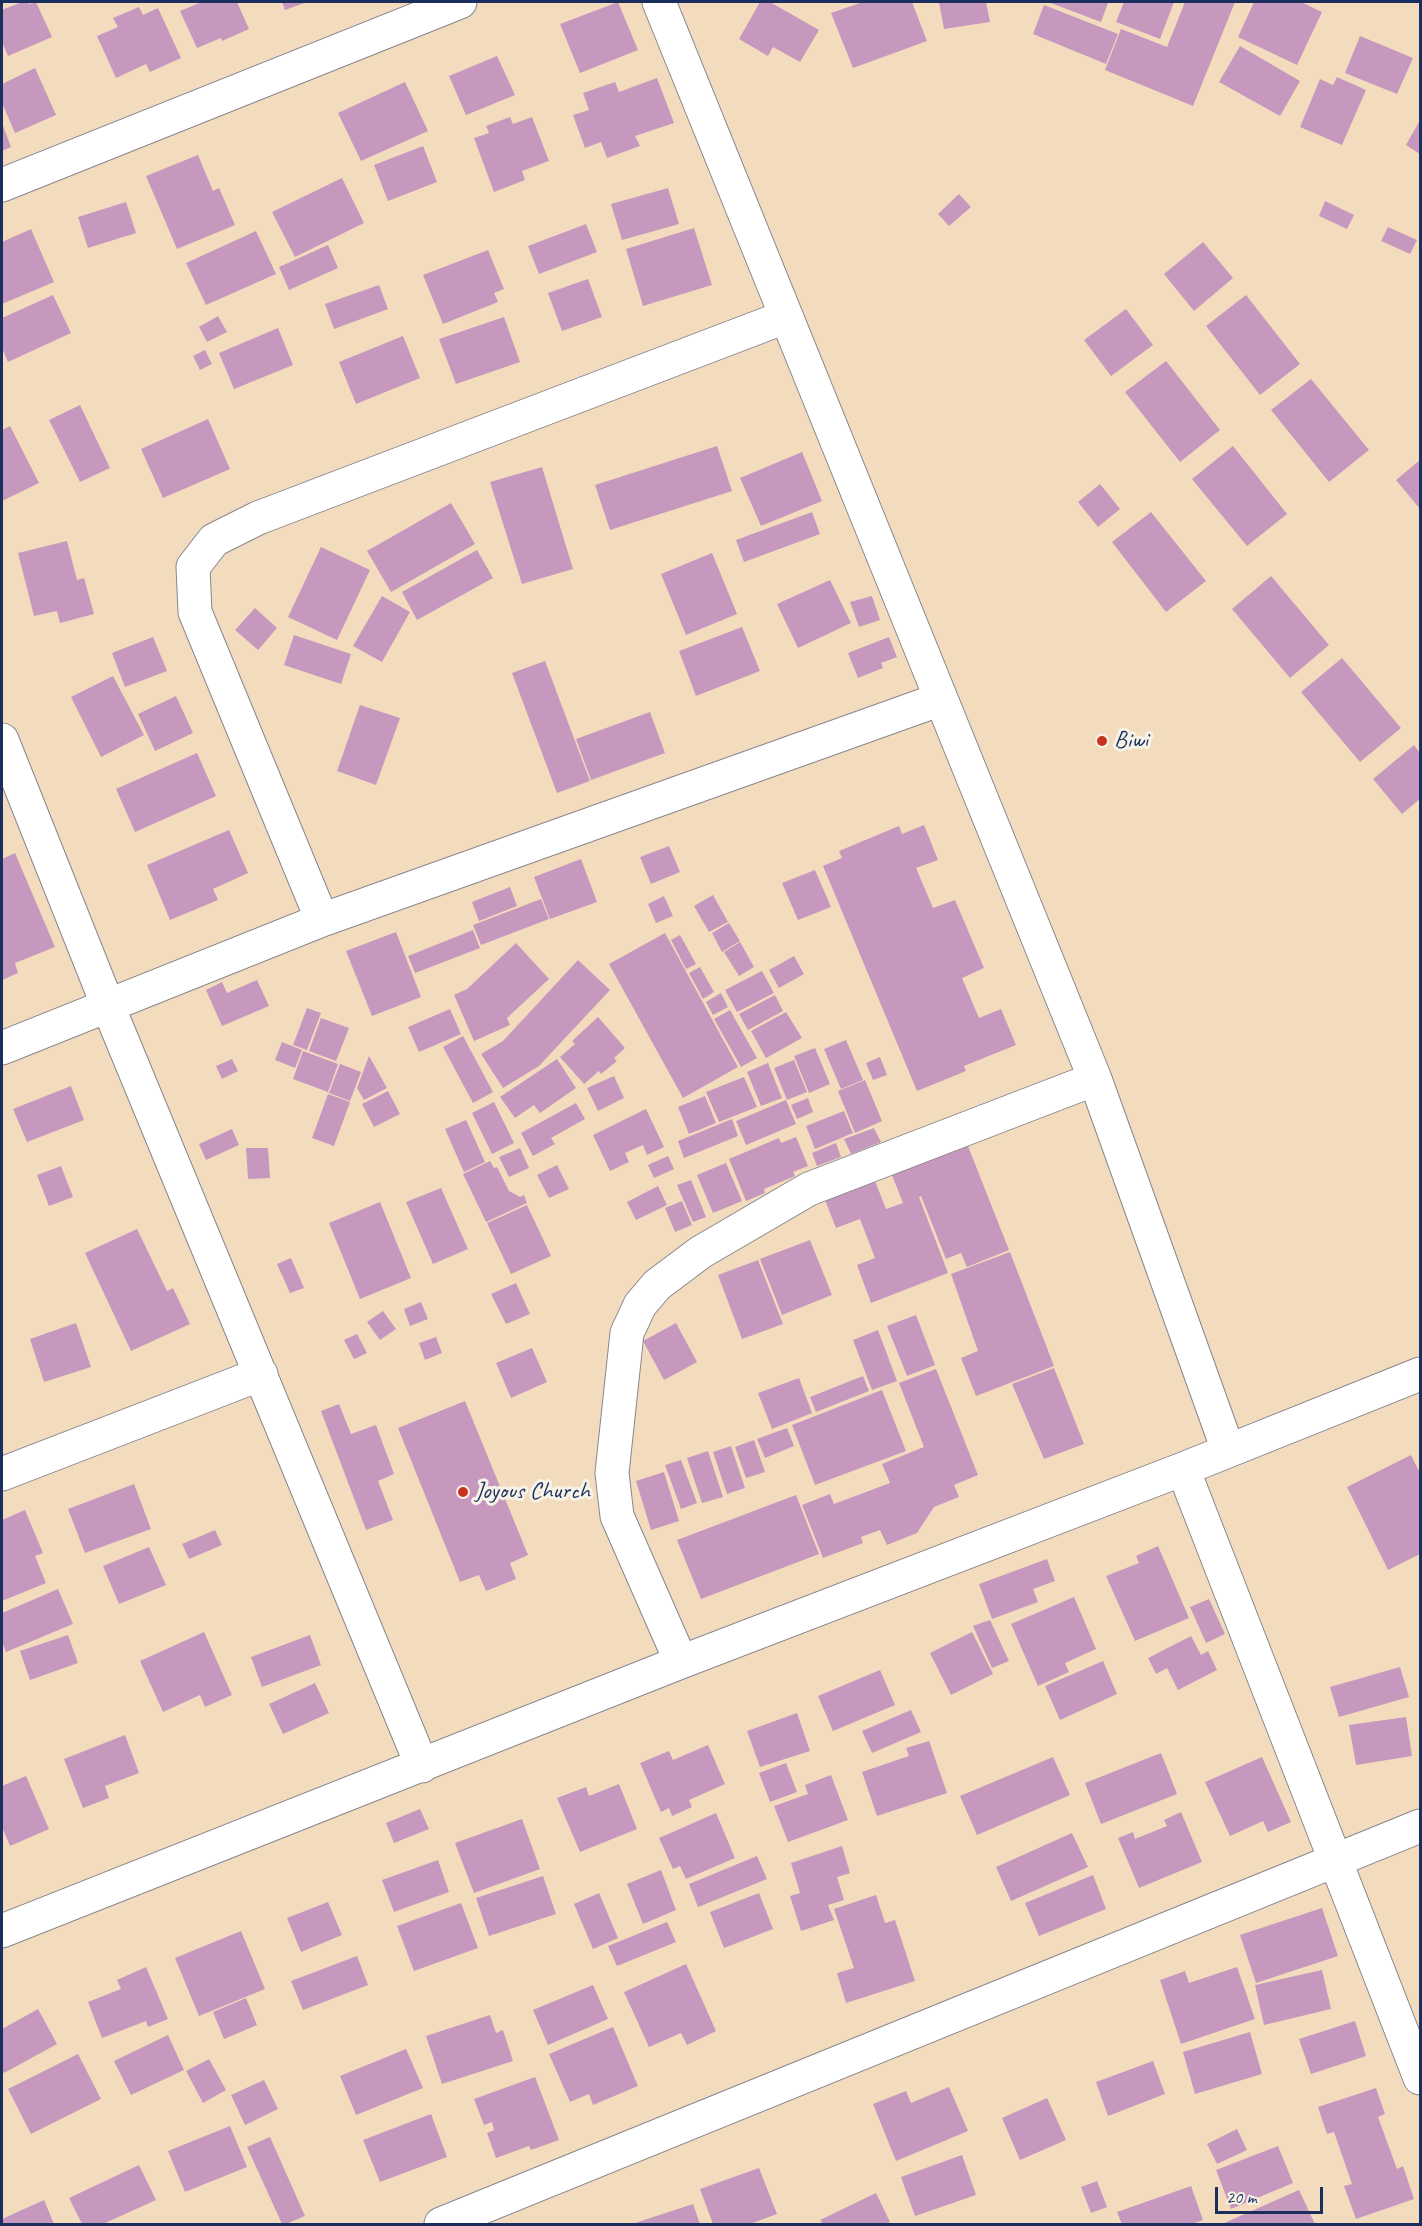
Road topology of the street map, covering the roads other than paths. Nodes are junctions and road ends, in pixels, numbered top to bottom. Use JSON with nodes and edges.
{"nodes":[{"id":1,"x":460,"y":2,"type":"edge"},
{"id":2,"x":659,"y":2,"type":"edge"},
{"id":3,"x":2,"y":185,"type":"edge"},
{"id":4,"x":785,"y":316,"type":"junction"},
{"id":5,"x":941,"y":699,"type":"junction"},
{"id":6,"x":2,"y":740,"type":"edge"},
{"id":7,"x":322,"y":920,"type":"junction"},
{"id":8,"x":108,"y":1006,"type":"junction"},
{"id":9,"x":2,"y":1048,"type":"edge"},
{"id":10,"x":1095,"y":1079,"type":"junction"},
{"id":11,"x":261,"y":1374,"type":"junction"},
{"id":12,"x":1420,"y":1374,"type":"edge"},
{"id":13,"x":1228,"y":1450,"type":"junction"},
{"id":14,"x":1183,"y":1469,"type":"junction"},
{"id":15,"x":2,"y":1474,"type":"edge"},
{"id":16,"x":681,"y":1662,"type":"junction"},
{"id":17,"x":422,"y":1766,"type":"junction"},
{"id":18,"x":1420,"y":1826,"type":"edge"},
{"id":19,"x":1336,"y":1859,"type":"junction"},
{"id":20,"x":2,"y":1931,"type":"edge"},
{"id":21,"x":1420,"y":2078,"type":"edge"},
{"id":22,"x":441,"y":2224,"type":"edge"}],
"edges":[{"from":1,"to":3,"type":"street"},
{"from":2,"to":4,"type":"street"},
{"from":4,"to":5,"type":"street"},
{"from":4,"to":7,"type":"street"},
{"from":5,"to":7,"type":"street"},
{"from":5,"to":10,"type":"street"},
{"from":6,"to":8,"type":"street"},
{"from":7,"to":8,"type":"street"},
{"from":8,"to":9,"type":"street"},
{"from":8,"to":11,"type":"street"},
{"from":10,"to":13,"type":"street"},
{"from":10,"to":16,"type":"street"},
{"from":11,"to":15,"type":"street"},
{"from":11,"to":17,"type":"street"},
{"from":12,"to":13,"type":"street"},
{"from":13,"to":14,"type":"street"},
{"from":14,"to":16,"type":"street"},
{"from":14,"to":19,"type":"street"},
{"from":16,"to":17,"type":"street"},
{"from":17,"to":20,"type":"street"},
{"from":18,"to":19,"type":"street"},
{"from":19,"to":21,"type":"street"},
{"from":19,"to":22,"type":"street"}]}
